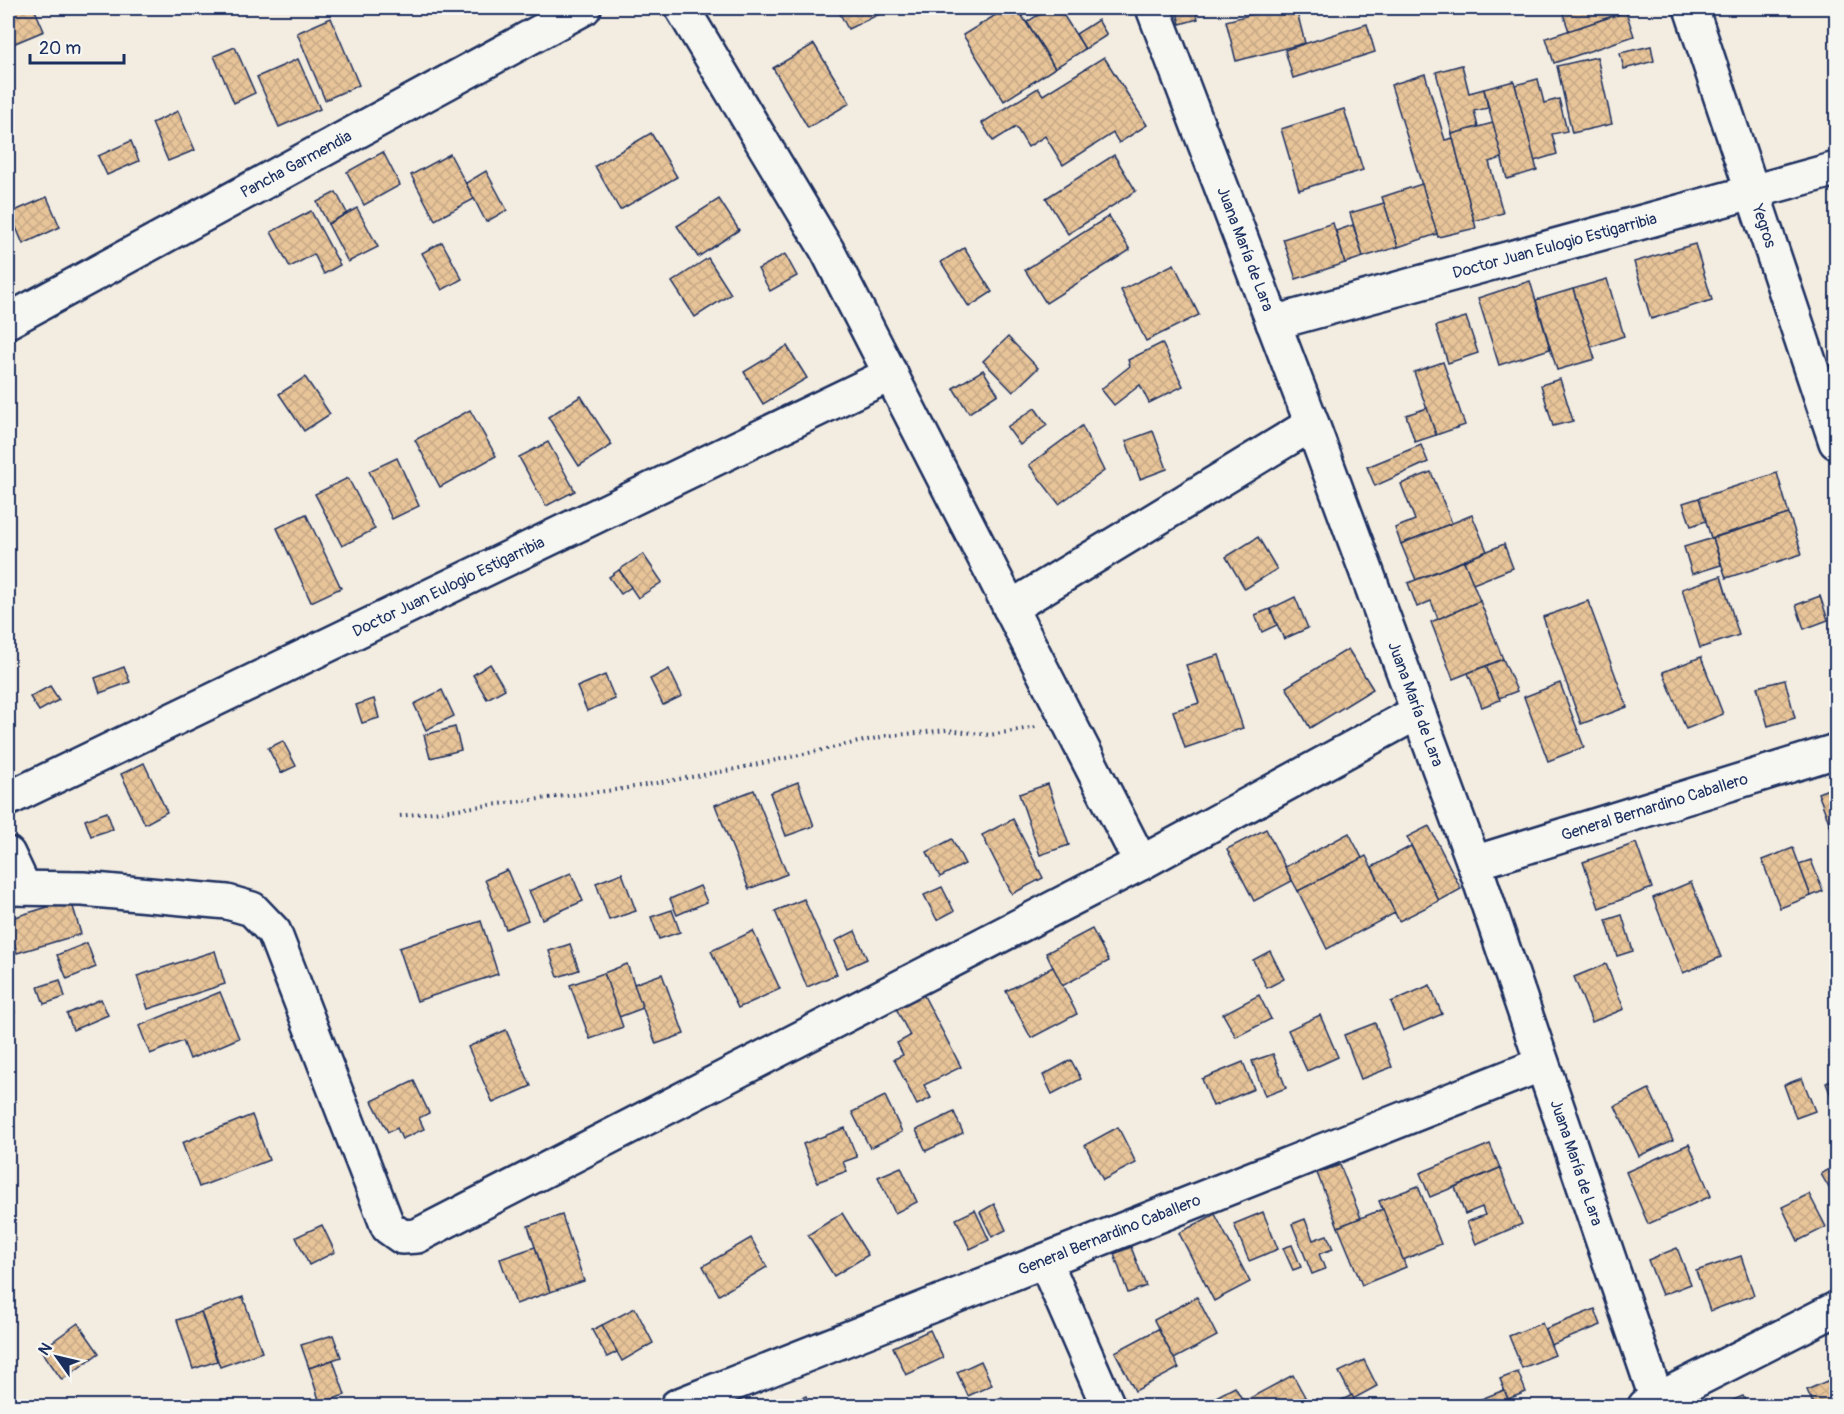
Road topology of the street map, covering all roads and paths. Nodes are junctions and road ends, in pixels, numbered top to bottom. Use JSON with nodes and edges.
{"nodes":[{"id":1,"x":584,"y":8,"type":"edge"},
{"id":2,"x":682,"y":8,"type":"edge"},
{"id":3,"x":1153,"y":8,"type":"edge"},
{"id":4,"x":1691,"y":8,"type":"edge"},
{"id":5,"x":1836,"y":169,"type":"edge"},
{"id":6,"x":1753,"y":193,"type":"junction"},
{"id":7,"x":8,"y":321,"type":"edge"},
{"id":8,"x":1273,"y":323,"type":"junction"},
{"id":9,"x":891,"y":374,"type":"junction"},
{"id":10,"x":1312,"y":424,"type":"junction"},
{"id":11,"x":1836,"y":442,"type":"edge"},
{"id":12,"x":1010,"y":608,"type":"junction"},
{"id":13,"x":1418,"y":712,"type":"junction"},
{"id":14,"x":1073,"y":730,"type":"junction"},
{"id":15,"x":1836,"y":751,"type":"edge"},
{"id":16,"x":8,"y":799,"type":"edge"},
{"id":17,"x":400,"y":816,"type":"dead end"},
{"id":18,"x":8,"y":854,"type":"edge"},
{"id":19,"x":1141,"y":863,"type":"junction"},
{"id":20,"x":1474,"y":863,"type":"junction"},
{"id":21,"x":16,"y":888,"type":"edge"},
{"id":22,"x":1542,"y":1064,"type":"junction"},
{"id":23,"x":1045,"y":1261,"type":"junction"},
{"id":24,"x":1836,"y":1310,"type":"edge"},
{"id":25,"x":1654,"y":1404,"type":"edge"},
{"id":26,"x":677,"y":1407,"type":"edge"},
{"id":27,"x":1108,"y":1407,"type":"edge"}],
"edges":[{"from":1,"to":7,"type":"street","name":"Pancha Garmendia"},
{"from":2,"to":9,"type":"street"},
{"from":3,"to":8,"type":"street","name":"Juana María de Lara"},
{"from":4,"to":6,"type":"street","name":"Yegros"},
{"from":5,"to":6,"type":"street","name":"Doctor Juan Eulogio Estigarribia"},
{"from":6,"to":8,"type":"street","name":"Doctor Juan Eulogio Estigarribia"},
{"from":6,"to":11,"type":"street","name":"Yegros"},
{"from":8,"to":10,"type":"street","name":"Juana María de Lara"},
{"from":9,"to":12,"type":"street"},
{"from":9,"to":16,"type":"street","name":"Doctor Juan Eulogio Estigarribia"},
{"from":10,"to":12,"type":"street"},
{"from":10,"to":13,"type":"street","name":"Juana María de Lara"},
{"from":12,"to":14,"type":"street"},
{"from":13,"to":19,"type":"street"},
{"from":13,"to":20,"type":"street","name":"Juana María de Lara"},
{"from":14,"to":17,"type":"path"},
{"from":14,"to":19,"type":"street"},
{"from":15,"to":20,"type":"street","name":"General Bernardino Caballero"},
{"from":18,"to":21,"type":"street"},
{"from":19,"to":21,"type":"street"},
{"from":20,"to":22,"type":"street","name":"Juana María de Lara"},
{"from":22,"to":23,"type":"street","name":"General Bernardino Caballero"},
{"from":22,"to":25,"type":"street","name":"Juana María de Lara"},
{"from":23,"to":26,"type":"street","name":"General Bernardino Caballero"},
{"from":23,"to":27,"type":"street"},
{"from":24,"to":25,"type":"street"}]}
